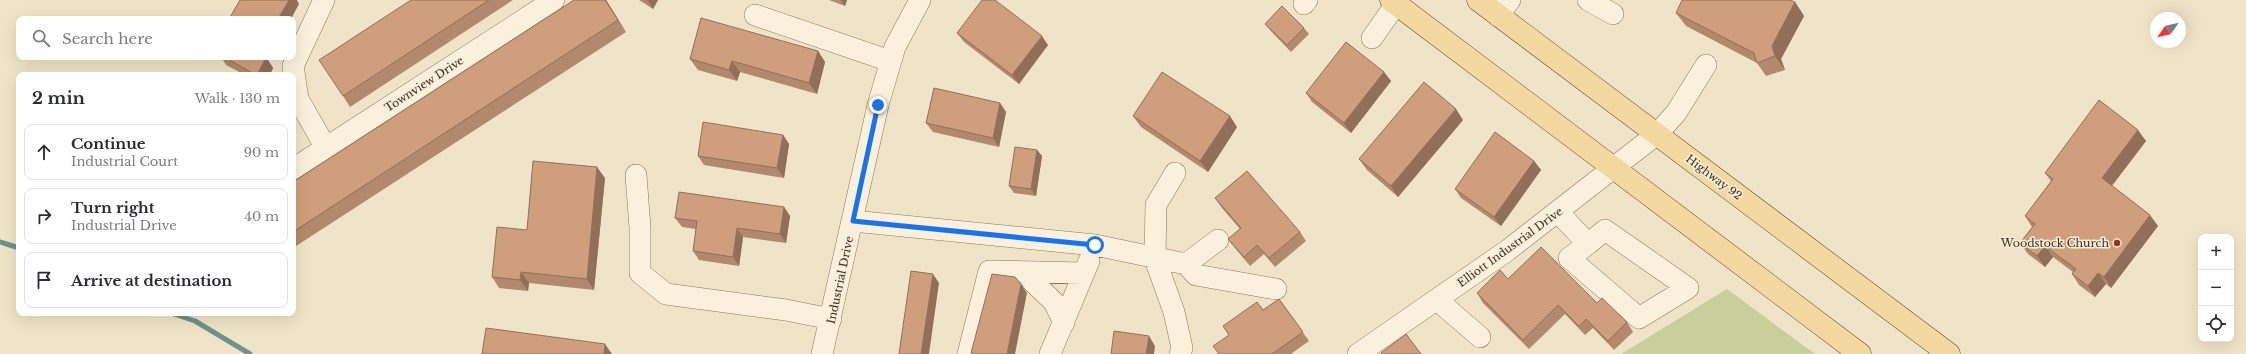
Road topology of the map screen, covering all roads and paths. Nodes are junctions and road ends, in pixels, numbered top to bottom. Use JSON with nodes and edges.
{"nodes":[{"id":1,"x":324,"y":0,"type":"edge"},
{"id":2,"x":554,"y":0,"type":"edge"},
{"id":3,"x":920,"y":0,"type":"edge"},
{"id":4,"x":1478,"y":0,"type":"edge"},
{"id":5,"x":1588,"y":0,"type":"edge"},
{"id":6,"x":1394,"y":2,"type":"edge"},
{"id":7,"x":1504,"y":8,"type":"edge"},
{"id":8,"x":1613,"y":14,"type":"dead end"},
{"id":9,"x":755,"y":15,"type":"dead end"},
{"id":10,"x":1372,"y":38,"type":"dead end"},
{"id":11,"x":296,"y":60,"type":"edge"},
{"id":12,"x":296,"y":60,"type":"edge"},
{"id":13,"x":890,"y":61,"type":"junction"},
{"id":14,"x":1706,"y":65,"type":"dead end"},
{"id":15,"x":294,"y":72,"type":"edge"},
{"id":16,"x":296,"y":86,"type":"edge"},
{"id":17,"x":1657,"y":134,"type":"junction"},
{"id":18,"x":326,"y":148,"type":"junction"},
{"id":19,"x":296,"y":167,"type":"edge"},
{"id":20,"x":1614,"y":169,"type":"junction"},
{"id":21,"x":1175,"y":173,"type":"dead end"},
{"id":22,"x":636,"y":175,"type":"dead end"},
{"id":23,"x":1558,"y":212,"type":"junction"},
{"id":24,"x":853,"y":221,"type":"junction"},
{"id":25,"x":1218,"y":240,"type":"dead end"},
{"id":26,"x":1588,"y":244,"type":"junction"},
{"id":27,"x":1095,"y":245,"type":"junction"},
{"id":28,"x":1155,"y":259,"type":"junction"},
{"id":29,"x":1186,"y":264,"type":"junction"},
{"id":30,"x":1026,"y":272,"type":"junction"},
{"id":31,"x":1084,"y":273,"type":"junction"},
{"id":32,"x":1276,"y":289,"type":"dead end"},
{"id":33,"x":1437,"y":300,"type":"junction"},
{"id":34,"x":831,"y":319,"type":"junction"},
{"id":35,"x":1064,"y":323,"type":"junction"},
{"id":36,"x":1480,"y":337,"type":"dead end"},
{"id":37,"x":822,"y":354,"type":"edge"},
{"id":38,"x":968,"y":354,"type":"edge"},
{"id":39,"x":1050,"y":354,"type":"edge"},
{"id":40,"x":1180,"y":354,"type":"edge"},
{"id":41,"x":1358,"y":354,"type":"edge"},
{"id":42,"x":1860,"y":354,"type":"edge"},
{"id":43,"x":1949,"y":354,"type":"edge"}],
"edges":[{"from":1,"to":12,"type":"street"},
{"from":2,"to":18,"type":"street","name":"Townview Drive"},
{"from":3,"to":13,"type":"street","name":"Industrial Drive"},
{"from":4,"to":7,"type":"main road","name":"Highway 92"},
{"from":5,"to":8,"type":"street"},
{"from":6,"to":10,"type":"street"},
{"from":6,"to":20,"type":"main road"},
{"from":7,"to":17,"type":"main road","name":"Highway 92"},
{"from":9,"to":13,"type":"street"},
{"from":11,"to":15,"type":"street"},
{"from":13,"to":24,"type":"street","name":"Industrial Drive"},
{"from":14,"to":17,"type":"street","name":"Elliott Industrial Drive"},
{"from":16,"to":18,"type":"street"},
{"from":17,"to":20,"type":"street","name":"Elliott Industrial Drive"},
{"from":17,"to":43,"type":"main road","name":"Highway 92"},
{"from":18,"to":19,"type":"street","name":"Townview Drive"},
{"from":20,"to":23,"type":"street","name":"Elliott Industrial Drive"},
{"from":20,"to":42,"type":"main road"},
{"from":21,"to":28,"type":"street"},
{"from":22,"to":34,"type":"street"},
{"from":23,"to":26,"type":"street"},
{"from":23,"to":33,"type":"street","name":"Elliott Industrial Drive"},
{"from":24,"to":27,"type":"street"},
{"from":24,"to":34,"type":"street","name":"Industrial Drive"},
{"from":25,"to":29,"type":"street"},
{"from":26,"to":26,"type":"street"},
{"from":27,"to":28,"type":"street"},
{"from":27,"to":31,"type":"street"},
{"from":28,"to":29,"type":"street"},
{"from":28,"to":40,"type":"street"},
{"from":29,"to":32,"type":"street"},
{"from":30,"to":31,"type":"street"},
{"from":30,"to":35,"type":"street"},
{"from":30,"to":38,"type":"street"},
{"from":31,"to":35,"type":"street"},
{"from":33,"to":36,"type":"street"},
{"from":33,"to":41,"type":"street","name":"Elliott Industrial Drive"},
{"from":34,"to":37,"type":"street","name":"Industrial Drive"},
{"from":35,"to":39,"type":"street"}]}
